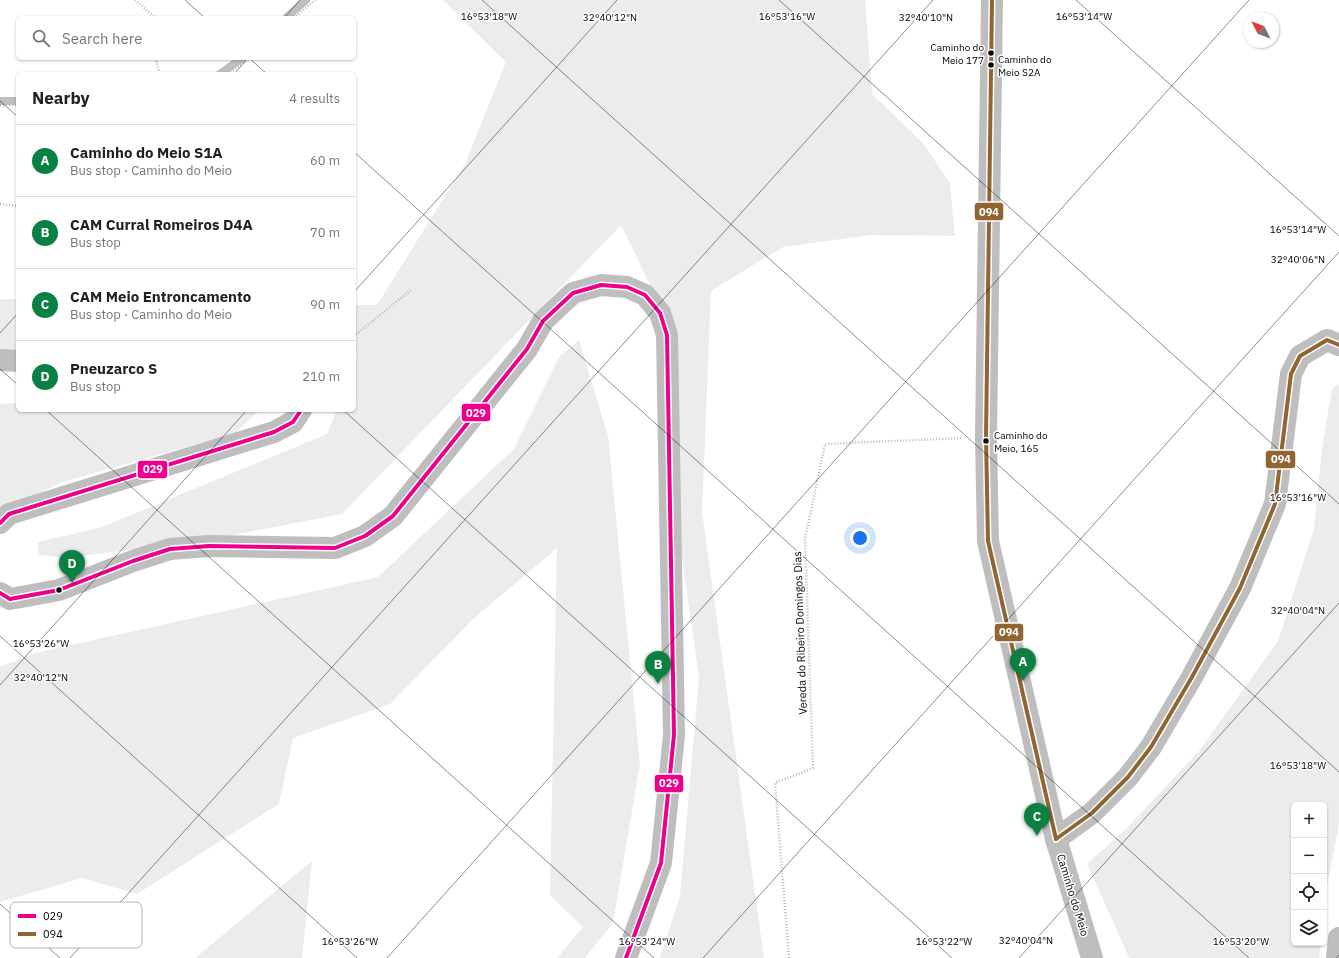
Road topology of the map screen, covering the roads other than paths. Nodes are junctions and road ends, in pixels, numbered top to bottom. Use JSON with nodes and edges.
{"nodes":[{"id":1,"x":992,"y":0,"type":"edge"},
{"id":2,"x":1335,"y":337,"type":"edge"},
{"id":3,"x":0,"y":360,"type":"edge"},
{"id":4,"x":16,"y":361,"type":"edge"},
{"id":5,"x":300,"y":412,"type":"edge"},
{"id":6,"x":0,"y":523,"type":"edge"},
{"id":7,"x":0,"y":593,"type":"edge"},
{"id":8,"x":1056,"y":839,"type":"junction"},
{"id":9,"x":1339,"y":938,"type":"edge"},
{"id":10,"x":626,"y":958,"type":"edge"},
{"id":11,"x":1092,"y":958,"type":"edge"},
{"id":12,"x":1337,"y":958,"type":"edge"}],
"edges":[{"from":1,"to":8,"type":"street","name":"Caminho do Meio"},
{"from":2,"to":8,"type":"street"},
{"from":3,"to":4,"type":"street"},
{"from":5,"to":6,"type":"street"},
{"from":7,"to":10,"type":"street"},
{"from":8,"to":11,"type":"street","name":"Caminho do Meio"},
{"from":9,"to":12,"type":"street"}]}
